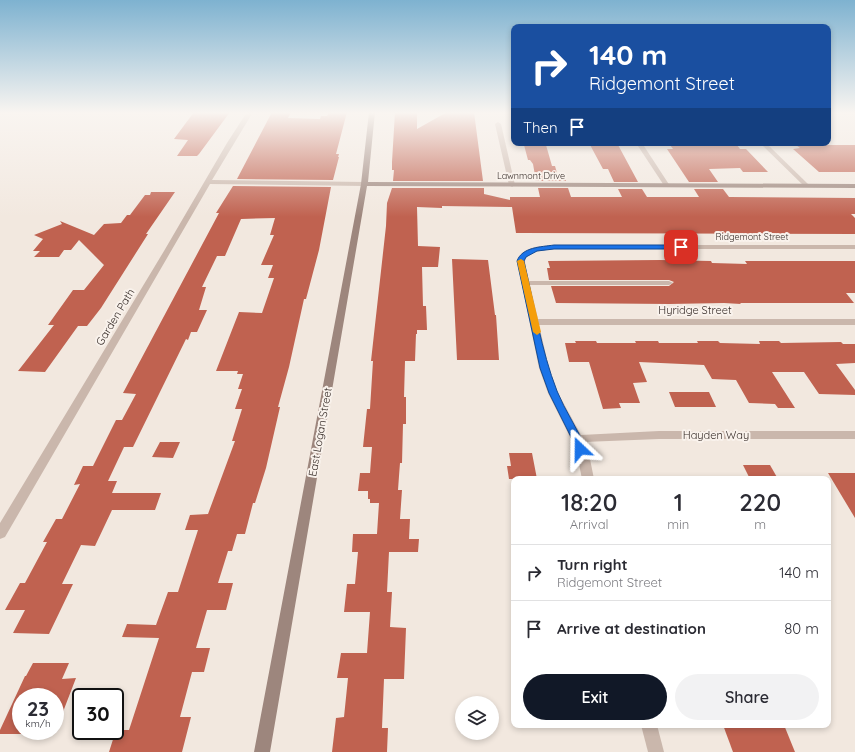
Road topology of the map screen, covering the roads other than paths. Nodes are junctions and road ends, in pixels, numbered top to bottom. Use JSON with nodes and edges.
{"nodes":[{"id":1,"x":229,"y":147,"type":"edge"},
{"id":2,"x":368,"y":147,"type":"edge"},
{"id":3,"x":503,"y":147,"type":"edge"},
{"id":4,"x":642,"y":147,"type":"edge"},
{"id":5,"x":767,"y":147,"type":"edge"},
{"id":6,"x":208,"y":182,"type":"junction"},
{"id":7,"x":364,"y":184,"type":"junction"},
{"id":8,"x":512,"y":185,"type":"junction"},
{"id":9,"x":667,"y":186,"type":"junction"},
{"id":10,"x":807,"y":186,"type":"junction"},
{"id":11,"x":855,"y":186,"type":"edge"},
{"id":12,"x":855,"y":247,"type":"edge"},
{"id":13,"x":526,"y":283,"type":"junction"},
{"id":14,"x":669,"y":283,"type":"dead end"},
{"id":15,"x":535,"y":322,"type":"junction"},
{"id":16,"x":855,"y":322,"type":"edge"},
{"id":17,"x":855,"y":435,"type":"edge"},
{"id":18,"x":577,"y":439,"type":"junction"},
{"id":19,"x":587,"y":476,"type":"edge"},
{"id":20,"x":0,"y":534,"type":"edge"},
{"id":21,"x":650,"y":728,"type":"edge"},
{"id":22,"x":262,"y":752,"type":"edge"},
{"id":23,"x":656,"y":752,"type":"edge"}],
"edges":[{"from":1,"to":6,"type":"street","name":"Garden Path"},
{"from":2,"to":7,"type":"street","name":"East Logan Street"},
{"from":3,"to":8,"type":"street"},
{"from":4,"to":9,"type":"street"},
{"from":5,"to":10,"type":"street"},
{"from":6,"to":7,"type":"street","name":"Lawnmont Drive"},
{"from":6,"to":20,"type":"street","name":"Garden Path"},
{"from":7,"to":8,"type":"street","name":"Lawnmont Drive"},
{"from":7,"to":22,"type":"street","name":"East Logan Street"},
{"from":8,"to":9,"type":"street","name":"Lawnmont Drive"},
{"from":9,"to":10,"type":"street","name":"Lawnmont Drive"},
{"from":10,"to":11,"type":"street","name":"Lawnmont Drive"},
{"from":12,"to":13,"type":"street","name":"Ridgemont Street"},
{"from":13,"to":14,"type":"street"},
{"from":13,"to":15,"type":"street"},
{"from":15,"to":16,"type":"street","name":"Hyridge Street"},
{"from":15,"to":18,"type":"street"},
{"from":17,"to":18,"type":"street","name":"Hayden Way"},
{"from":18,"to":19,"type":"street"},
{"from":21,"to":23,"type":"street"}]}
